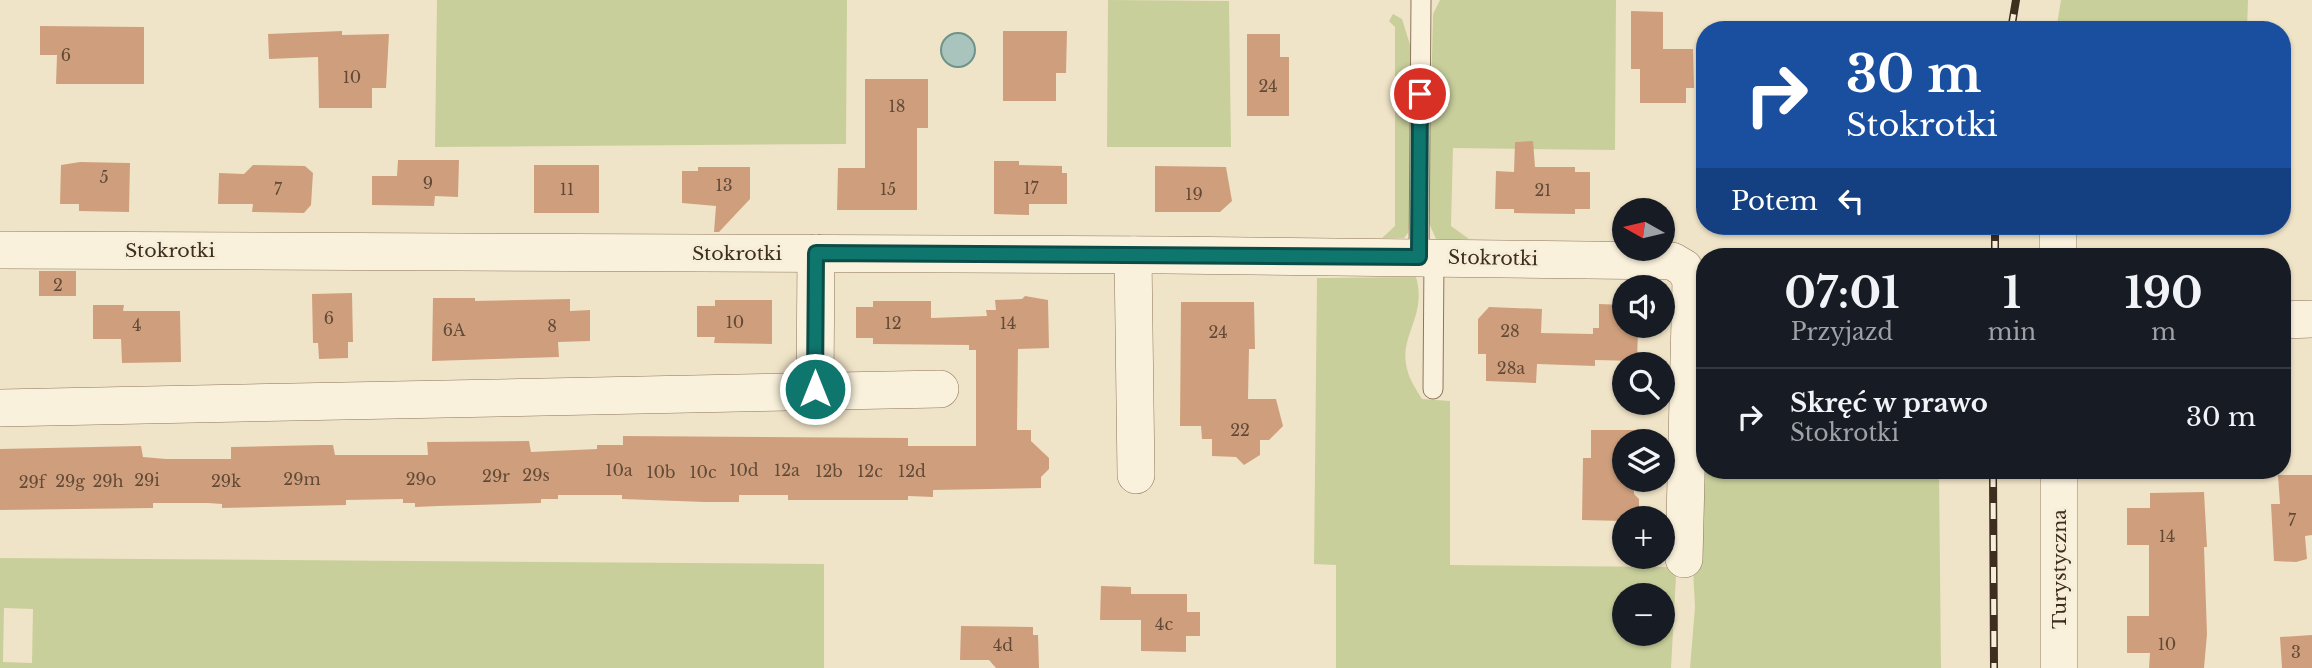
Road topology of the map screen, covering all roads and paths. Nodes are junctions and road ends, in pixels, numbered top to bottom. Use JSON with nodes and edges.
{"nodes":[{"id":1,"x":1420,"y":0,"type":"edge"},
{"id":2,"x":0,"y":250,"type":"edge"},
{"id":3,"x":816,"y":253,"type":"junction"},
{"id":4,"x":1133,"y":256,"type":"junction"},
{"id":5,"x":1426,"y":257,"type":"junction"},
{"id":6,"x":2312,"y":319,"type":"edge"},
{"id":7,"x":2291,"y":320,"type":"edge"},
{"id":8,"x":1433,"y":388,"type":"dead end"},
{"id":9,"x":815,"y":389,"type":"junction"},
{"id":10,"x":940,"y":389,"type":"dead end"},
{"id":11,"x":0,"y":408,"type":"edge"},
{"id":12,"x":1136,"y":475,"type":"dead end"},
{"id":13,"x":2059,"y":479,"type":"edge"},
{"id":14,"x":1684,"y":559,"type":"dead end"},
{"id":15,"x":2059,"y":668,"type":"edge"}],
"edges":[{"from":1,"to":5,"type":"lane"},
{"from":2,"to":3,"type":"street","name":"Stokrotki"},
{"from":3,"to":4,"type":"street","name":"Stokrotki"},
{"from":3,"to":9,"type":"street"},
{"from":4,"to":5,"type":"street","name":"Stokrotki"},
{"from":4,"to":12,"type":"street"},
{"from":5,"to":8,"type":"lane"},
{"from":5,"to":14,"type":"street","name":"Stokrotki"},
{"from":6,"to":7,"type":"street"},
{"from":9,"to":10,"type":"street"},
{"from":9,"to":11,"type":"street"},
{"from":13,"to":15,"type":"street","name":"Turystyczna"}]}
